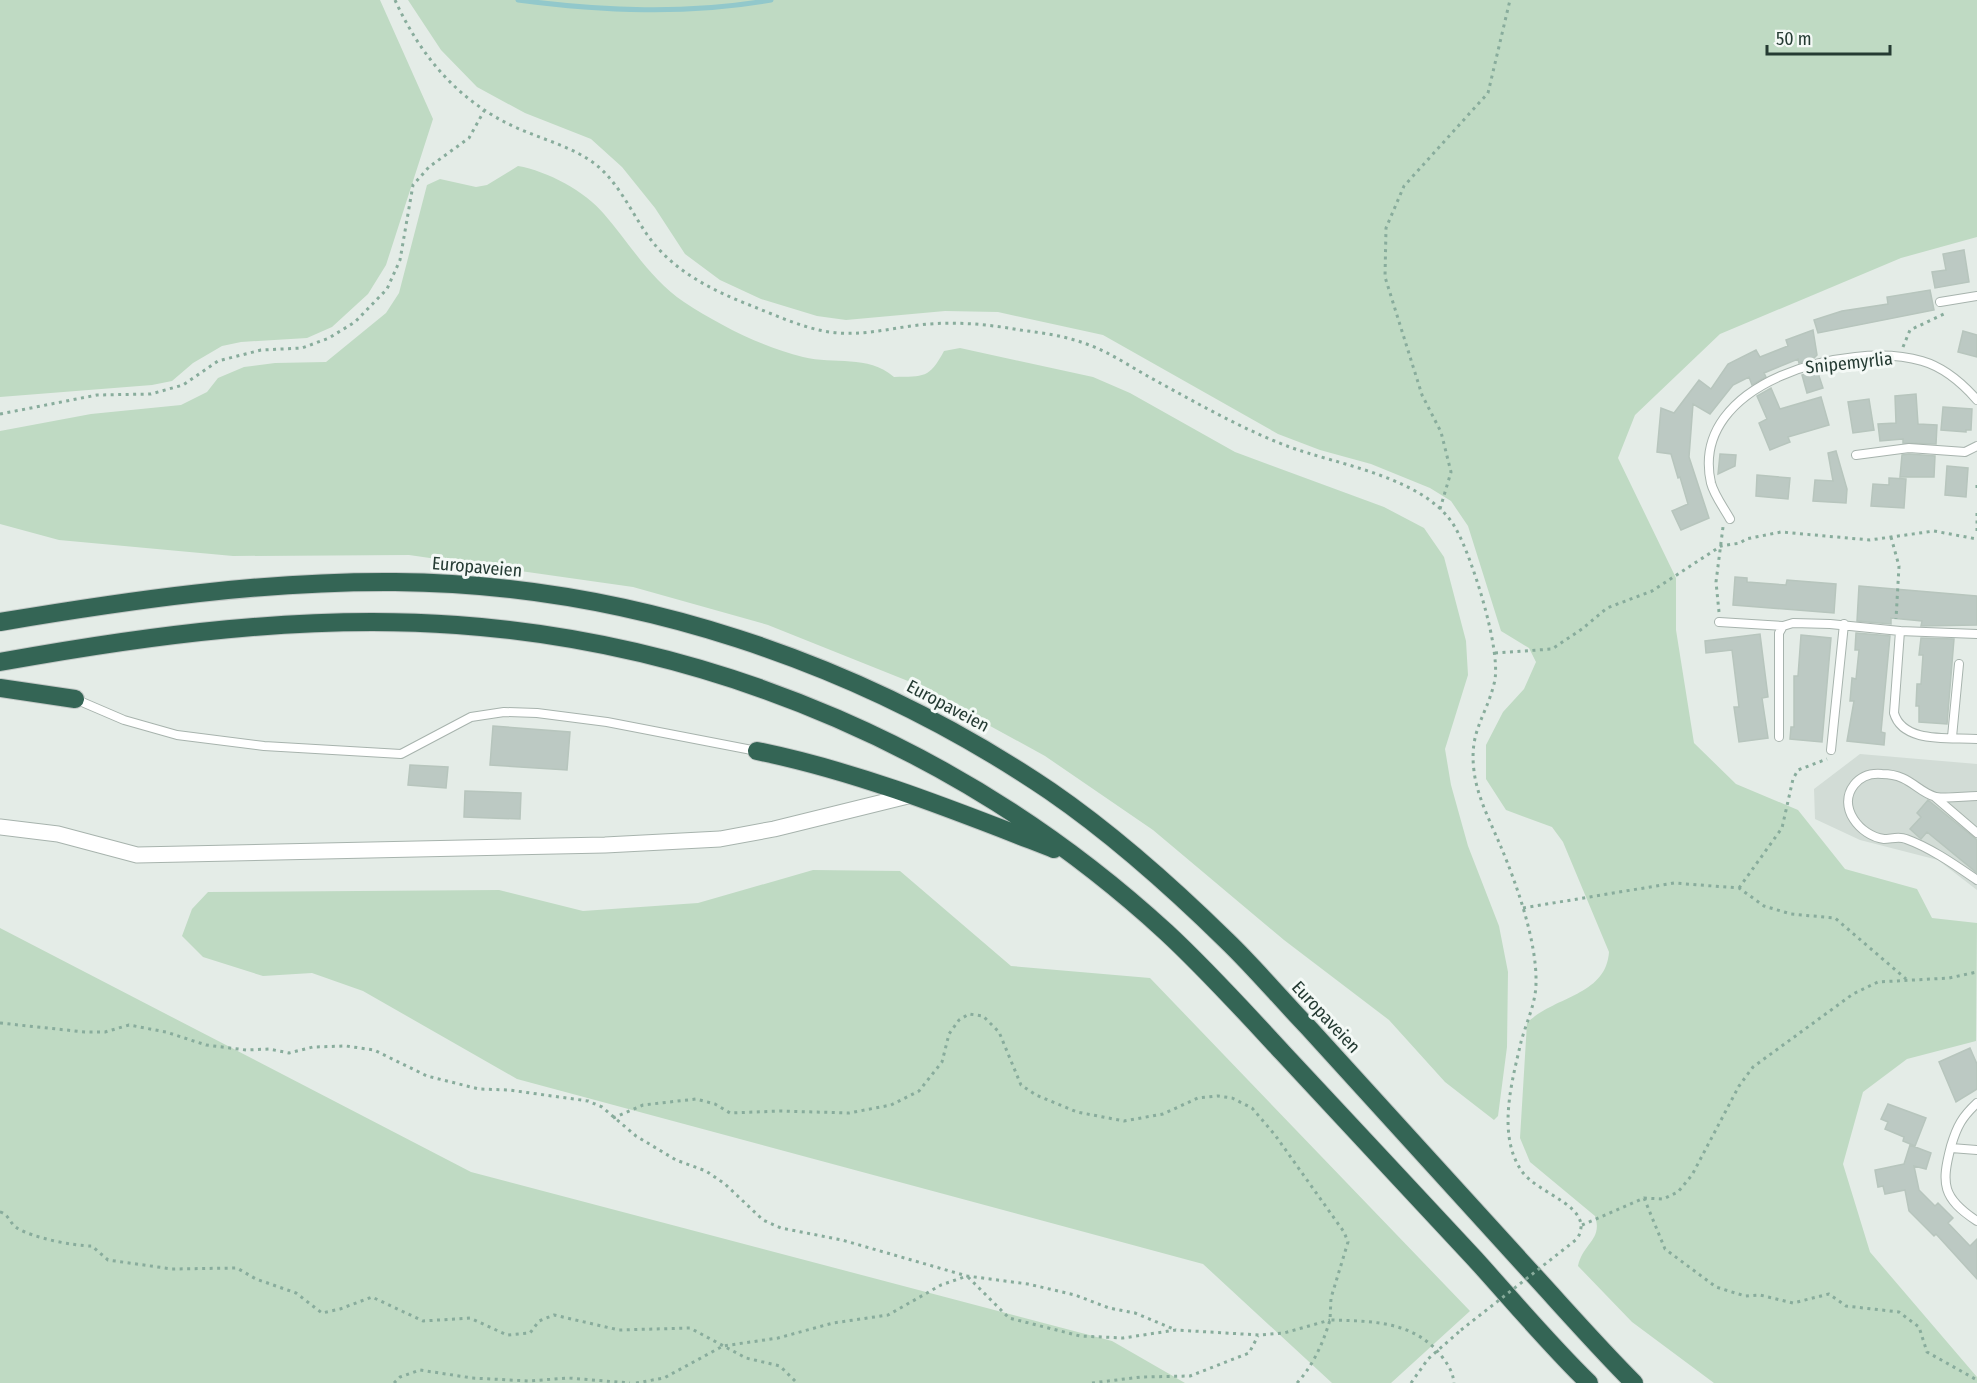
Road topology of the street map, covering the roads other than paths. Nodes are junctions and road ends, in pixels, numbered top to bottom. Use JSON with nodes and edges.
{"nodes":[{"id":1,"x":1977,"y":296,"type":"edge"},
{"id":2,"x":1940,"y":302,"type":"dead end"},
{"id":3,"x":1977,"y":400,"type":"edge"},
{"id":4,"x":1977,"y":446,"type":"edge"},
{"id":5,"x":1856,"y":455,"type":"dead end"},
{"id":6,"x":1730,"y":519,"type":"road end"},
{"id":7,"x":0,"y":622,"type":"edge"},
{"id":8,"x":1719,"y":622,"type":"road end"},
{"id":9,"x":1844,"y":624,"type":"junction"},
{"id":10,"x":1783,"y":626,"type":"junction"},
{"id":11,"x":1898,"y":630,"type":"junction"},
{"id":12,"x":1977,"y":634,"type":"edge"},
{"id":13,"x":0,"y":662,"type":"edge"},
{"id":14,"x":1959,"y":664,"type":"dead end"},
{"id":15,"x":0,"y":688,"type":"edge"},
{"id":16,"x":75,"y":699,"type":"joint"},
{"id":17,"x":1779,"y":737,"type":"dead end"},
{"id":18,"x":1952,"y":737,"type":"junction"},
{"id":19,"x":1977,"y":739,"type":"edge"},
{"id":20,"x":1831,"y":750,"type":"road end"},
{"id":21,"x":757,"y":751,"type":"joint"},
{"id":22,"x":914,"y":794,"type":"junction"},
{"id":23,"x":1935,"y":796,"type":"junction"},
{"id":24,"x":1977,"y":796,"type":"edge"},
{"id":25,"x":0,"y":826,"type":"edge"},
{"id":26,"x":1977,"y":833,"type":"edge"},
{"id":27,"x":1078,"y":859,"type":"junction"},
{"id":28,"x":1977,"y":880,"type":"edge"},
{"id":29,"x":1977,"y":1103,"type":"edge"},
{"id":30,"x":1951,"y":1148,"type":"junction"},
{"id":31,"x":1977,"y":1150,"type":"edge"},
{"id":32,"x":1977,"y":1221,"type":"edge"},
{"id":33,"x":1589,"y":1383,"type":"edge"},
{"id":34,"x":1635,"y":1383,"type":"edge"}],
"edges":[{"from":1,"to":2,"type":"lane"},
{"from":3,"to":6,"type":"lane","name":"Snipemyrlia"},
{"from":4,"to":5,"type":"lane"},
{"from":7,"to":34,"type":"highway","name":"Europaveien"},
{"from":8,"to":10,"type":"lane"},
{"from":9,"to":10,"type":"lane"},
{"from":9,"to":11,"type":"lane"},
{"from":9,"to":20,"type":"lane"},
{"from":10,"to":17,"type":"lane"},
{"from":11,"to":12,"type":"lane"},
{"from":11,"to":18,"type":"lane"},
{"from":13,"to":27,"type":"highway"},
{"from":14,"to":18,"type":"lane"},
{"from":15,"to":16,"type":"highway"},
{"from":16,"to":21,"type":"lane"},
{"from":18,"to":19,"type":"lane"},
{"from":21,"to":22,"type":"highway"},
{"from":22,"to":25,"type":"street"},
{"from":22,"to":27,"type":"highway"},
{"from":23,"to":24,"type":"lane"},
{"from":23,"to":26,"type":"lane"},
{"from":23,"to":28,"type":"lane"},
{"from":27,"to":33,"type":"highway"},
{"from":29,"to":30,"type":"lane"},
{"from":30,"to":31,"type":"lane"},
{"from":30,"to":32,"type":"lane"}]}
